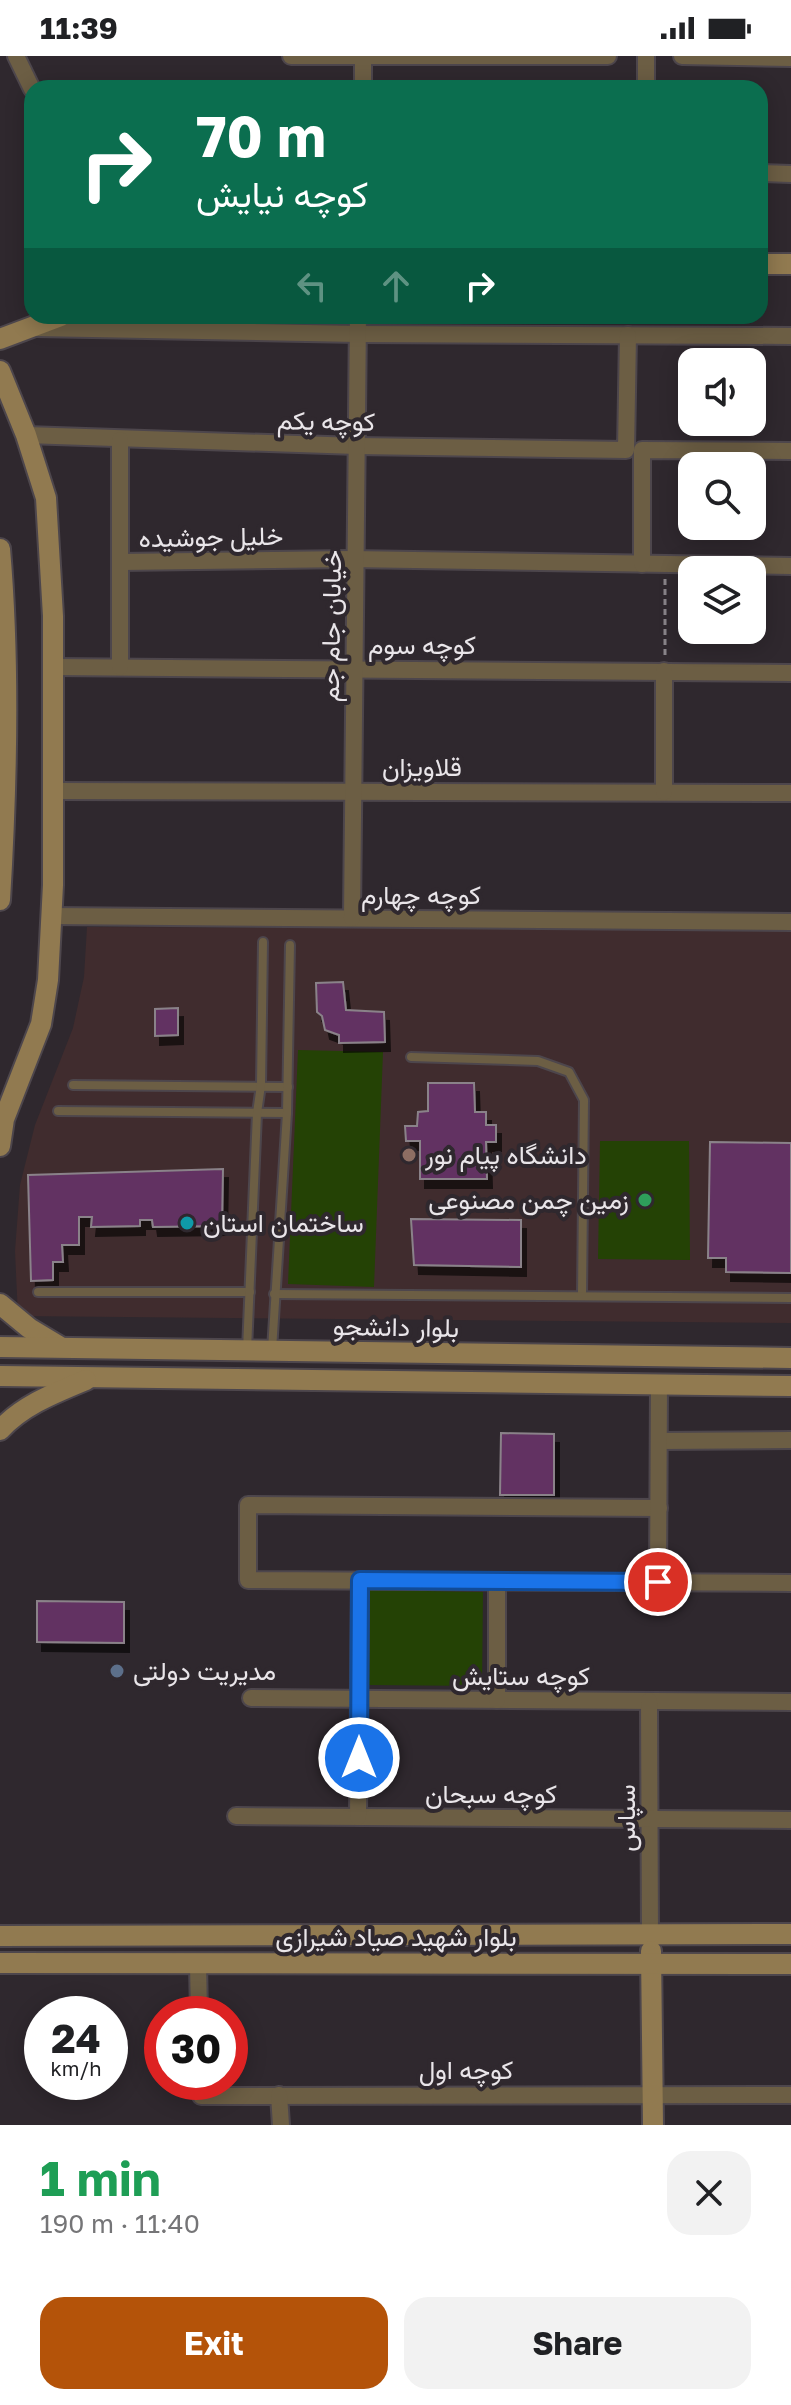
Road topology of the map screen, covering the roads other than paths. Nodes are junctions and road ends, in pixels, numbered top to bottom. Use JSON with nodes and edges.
{"nodes":[{"id":1,"x":16,"y":56,"type":"edge"},
{"id":2,"x":291,"y":56,"type":"edge"},
{"id":3,"x":363,"y":56,"type":"edge"},
{"id":4,"x":608,"y":56,"type":"edge"},
{"id":5,"x":646,"y":56,"type":"edge"},
{"id":6,"x":682,"y":56,"type":"edge"},
{"id":7,"x":791,"y":58,"type":"edge"},
{"id":8,"x":28,"y":80,"type":"edge"},
{"id":9,"x":363,"y":80,"type":"edge"},
{"id":10,"x":646,"y":80,"type":"edge"},
{"id":11,"x":768,"y":173,"type":"edge"},
{"id":12,"x":791,"y":174,"type":"edge"},
{"id":13,"x":768,"y":264,"type":"edge"},
{"id":14,"x":791,"y":264,"type":"edge"},
{"id":15,"x":41,"y":324,"type":"edge"},
{"id":16,"x":358,"y":324,"type":"edge"},
{"id":17,"x":31,"y":328,"type":"junction"},
{"id":18,"x":358,"y":334,"type":"junction"},
{"id":19,"x":628,"y":335,"type":"junction"},
{"id":20,"x":791,"y":336,"type":"edge"},
{"id":21,"x":0,"y":339,"type":"edge"},
{"id":22,"x":0,"y":371,"type":"edge"},
{"id":23,"x":26,"y":435,"type":"junction"},
{"id":24,"x":120,"y":440,"type":"junction"},
{"id":25,"x":357,"y":446,"type":"junction"},
{"id":26,"x":634,"y":450,"type":"junction"},
{"id":27,"x":791,"y":451,"type":"edge"},
{"id":28,"x":0,"y":551,"type":"edge"},
{"id":29,"x":353,"y":559,"type":"junction"},
{"id":30,"x":120,"y":562,"type":"junction"},
{"id":31,"x":642,"y":564,"type":"junction"},
{"id":32,"x":791,"y":566,"type":"edge"},
{"id":33,"x":2,"y":651,"type":"edge"},
{"id":34,"x":53,"y":667,"type":"junction"},
{"id":35,"x":120,"y":667,"type":"junction"},
{"id":36,"x":355,"y":669,"type":"junction"},
{"id":37,"x":664,"y":671,"type":"junction"},
{"id":38,"x":791,"y":673,"type":"edge"},
{"id":39,"x":353,"y":790,"type":"junction"},
{"id":40,"x":3,"y":791,"type":"edge"},
{"id":41,"x":53,"y":791,"type":"junction"},
{"id":42,"x":664,"y":792,"type":"junction"},
{"id":43,"x":791,"y":793,"type":"edge"},
{"id":44,"x":0,"y":900,"type":"edge"},
{"id":45,"x":51,"y":916,"type":"junction"},
{"id":46,"x":352,"y":918,"type":"junction"},
{"id":47,"x":791,"y":922,"type":"edge"},
{"id":48,"x":263,"y":942,"type":"dead end"},
{"id":49,"x":290,"y":945,"type":"dead end"},
{"id":50,"x":411,"y":1057,"type":"dead end"},
{"id":51,"x":73,"y":1085,"type":"dead end"},
{"id":52,"x":261,"y":1085,"type":"junction"},
{"id":53,"x":288,"y":1087,"type":"junction"},
{"id":54,"x":58,"y":1111,"type":"dead end"},
{"id":55,"x":257,"y":1113,"type":"junction"},
{"id":56,"x":287,"y":1113,"type":"junction"},
{"id":57,"x":0,"y":1146,"type":"edge"},
{"id":58,"x":38,"y":1292,"type":"dead end"},
{"id":59,"x":250,"y":1292,"type":"junction"},
{"id":60,"x":274,"y":1294,"type":"junction"},
{"id":61,"x":582,"y":1296,"type":"junction"},
{"id":62,"x":791,"y":1298,"type":"edge"},
{"id":63,"x":0,"y":1304,"type":"edge"},
{"id":64,"x":0,"y":1347,"type":"edge"},
{"id":65,"x":67,"y":1348,"type":"junction"},
{"id":66,"x":247,"y":1351,"type":"junction"},
{"id":67,"x":272,"y":1351,"type":"junction"},
{"id":68,"x":791,"y":1358,"type":"edge"},
{"id":69,"x":0,"y":1376,"type":"edge"},
{"id":70,"x":91,"y":1377,"type":"junction"},
{"id":71,"x":659,"y":1384,"type":"junction"},
{"id":72,"x":791,"y":1386,"type":"edge"},
{"id":73,"x":0,"y":1430,"type":"edge"},
{"id":74,"x":791,"y":1440,"type":"edge"},
{"id":75,"x":659,"y":1441,"type":"junction"},
{"id":76,"x":659,"y":1508,"type":"junction"},
{"id":77,"x":360,"y":1580,"type":"junction"},
{"id":78,"x":497,"y":1581,"type":"junction"},
{"id":79,"x":658,"y":1582,"type":"junction"},
{"id":80,"x":791,"y":1583,"type":"edge"},
{"id":81,"x":251,"y":1698,"type":"dead end"},
{"id":82,"x":359,"y":1699,"type":"junction"},
{"id":83,"x":497,"y":1700,"type":"junction"},
{"id":84,"x":649,"y":1701,"type":"junction"},
{"id":85,"x":791,"y":1702,"type":"edge"},
{"id":86,"x":236,"y":1816,"type":"dead end"},
{"id":87,"x":358,"y":1817,"type":"junction"},
{"id":88,"x":650,"y":1819,"type":"junction"},
{"id":89,"x":791,"y":1820,"type":"edge"},
{"id":90,"x":791,"y":1934,"type":"edge"},
{"id":91,"x":650,"y":1935,"type":"junction"},
{"id":92,"x":0,"y":1936,"type":"edge"},
{"id":93,"x":0,"y":1963,"type":"edge"},
{"id":94,"x":198,"y":1963,"type":"junction"},
{"id":95,"x":651,"y":1964,"type":"junction"},
{"id":96,"x":791,"y":1964,"type":"edge"},
{"id":97,"x":199,"y":1996,"type":"edge"},
{"id":98,"x":652,"y":2093,"type":"junction"},
{"id":99,"x":248,"y":2095,"type":"edge"},
{"id":100,"x":279,"y":2095,"type":"junction"},
{"id":101,"x":791,"y":2095,"type":"edge"},
{"id":102,"x":281,"y":2125,"type":"edge"},
{"id":103,"x":653,"y":2125,"type":"edge"}],
"edges":[{"from":1,"to":8,"type":"street"},
{"from":2,"to":3,"type":"street"},
{"from":3,"to":4,"type":"street"},
{"from":3,"to":9,"type":"street"},
{"from":5,"to":10,"type":"street"},
{"from":6,"to":7,"type":"street"},
{"from":11,"to":12,"type":"street"},
{"from":13,"to":14,"type":"main road"},
{"from":15,"to":17,"type":"main road"},
{"from":16,"to":18,"type":"street","name":"خیابان جام جم"},
{"from":17,"to":18,"type":"street"},
{"from":17,"to":21,"type":"main road"},
{"from":18,"to":19,"type":"street"},
{"from":18,"to":25,"type":"street","name":"خیابان جام جم"},
{"from":19,"to":20,"type":"street"},
{"from":19,"to":26,"type":"street"},
{"from":22,"to":23,"type":"main road"},
{"from":23,"to":24,"type":"street","name":"کوچه یکم"},
{"from":23,"to":34,"type":"main road"},
{"from":24,"to":25,"type":"street","name":"کوچه یکم"},
{"from":24,"to":30,"type":"street"},
{"from":25,"to":26,"type":"street","name":"کوچه یکم"},
{"from":25,"to":29,"type":"street","name":"خیابان جام جم"},
{"from":26,"to":27,"type":"street","name":"کوچه یکم"},
{"from":26,"to":31,"type":"street"},
{"from":28,"to":33,"type":"main road"},
{"from":29,"to":30,"type":"street","name":"خلیل جوشیده"},
{"from":29,"to":31,"type":"street","name":"خلیل جوشیده"},
{"from":29,"to":36,"type":"street","name":"خیابان جام جم"},
{"from":30,"to":35,"type":"street"},
{"from":31,"to":32,"type":"street","name":"خلیل جوشیده"},
{"from":33,"to":40,"type":"main road"},
{"from":34,"to":35,"type":"street","name":"کوچه سوم"},
{"from":34,"to":41,"type":"main road"},
{"from":35,"to":36,"type":"street","name":"کوچه سوم"},
{"from":36,"to":37,"type":"street","name":"کوچه سوم"},
{"from":36,"to":39,"type":"street","name":"خیابان جام جم"},
{"from":37,"to":38,"type":"street","name":"کوچه سوم"},
{"from":37,"to":42,"type":"street"},
{"from":39,"to":41,"type":"street","name":"قلاویزان"},
{"from":39,"to":42,"type":"street","name":"قلاویزان"},
{"from":39,"to":46,"type":"street","name":"خیابان جام جم"},
{"from":40,"to":44,"type":"main road"},
{"from":41,"to":45,"type":"main road"},
{"from":42,"to":43,"type":"street","name":"قلاویزان"},
{"from":45,"to":46,"type":"street","name":"کوچه چهارم"},
{"from":45,"to":57,"type":"main road"},
{"from":46,"to":47,"type":"street","name":"کوچه چهارم"},
{"from":48,"to":52,"type":"lane"},
{"from":49,"to":53,"type":"lane"},
{"from":50,"to":61,"type":"lane"},
{"from":51,"to":52,"type":"lane"},
{"from":52,"to":53,"type":"lane"},
{"from":52,"to":55,"type":"lane"},
{"from":53,"to":56,"type":"lane"},
{"from":54,"to":55,"type":"lane"},
{"from":55,"to":56,"type":"lane"},
{"from":55,"to":59,"type":"lane"},
{"from":56,"to":60,"type":"lane"},
{"from":58,"to":59,"type":"lane"},
{"from":59,"to":66,"type":"lane"},
{"from":60,"to":61,"type":"lane"},
{"from":60,"to":67,"type":"lane"},
{"from":61,"to":62,"type":"lane"},
{"from":63,"to":65,"type":"main road"},
{"from":64,"to":65,"type":"main road","name":"بلوار دانشجو"},
{"from":65,"to":66,"type":"main road","name":"بلوار دانشجو"},
{"from":66,"to":67,"type":"main road","name":"بلوار دانشجو"},
{"from":67,"to":68,"type":"main road","name":"بلوار دانشجو"},
{"from":69,"to":70,"type":"main road","name":"بلوار دانشجو"},
{"from":70,"to":71,"type":"main road","name":"بلوار دانشجو"},
{"from":70,"to":73,"type":"main road"},
{"from":71,"to":72,"type":"main road","name":"بلوار دانشجو"},
{"from":71,"to":75,"type":"street"},
{"from":74,"to":75,"type":"street"},
{"from":75,"to":76,"type":"street"},
{"from":76,"to":77,"type":"street"},
{"from":76,"to":79,"type":"street"},
{"from":77,"to":78,"type":"street"},
{"from":77,"to":82,"type":"street"},
{"from":78,"to":79,"type":"street"},
{"from":78,"to":83,"type":"street"},
{"from":79,"to":80,"type":"street"},
{"from":81,"to":82,"type":"street","name":"کوچه ستایش"},
{"from":82,"to":83,"type":"street","name":"کوچه ستایش"},
{"from":82,"to":87,"type":"street"},
{"from":83,"to":84,"type":"street","name":"کوچه ستایش"},
{"from":84,"to":85,"type":"street","name":"کوچه ستایش"},
{"from":84,"to":88,"type":"street","name":"سپاس"},
{"from":86,"to":87,"type":"street","name":"کوچه سبحان"},
{"from":87,"to":88,"type":"street","name":"کوچه سبحان"},
{"from":88,"to":89,"type":"street","name":"کوچه سبحان"},
{"from":88,"to":91,"type":"street","name":"سپاس"},
{"from":90,"to":91,"type":"main road","name":"بلوار شهید صیاد شیرازی"},
{"from":91,"to":92,"type":"main road","name":"بلوار شهید صیاد شیرازی"},
{"from":91,"to":95,"type":"main road"},
{"from":93,"to":94,"type":"main road","name":"بلوار شهید صیاد شیرازی"},
{"from":94,"to":95,"type":"main road","name":"بلوار شهید صیاد شیرازی"},
{"from":94,"to":97,"type":"street"},
{"from":95,"to":96,"type":"main road","name":"بلوار شهید صیاد شیرازی"},
{"from":95,"to":98,"type":"main road"},
{"from":98,"to":100,"type":"street","name":"کوچه اول"},
{"from":98,"to":101,"type":"street","name":"کوچه اول"},
{"from":98,"to":103,"type":"main road"},
{"from":99,"to":100,"type":"street","name":"کوچه اول"},
{"from":100,"to":102,"type":"street"}]}
